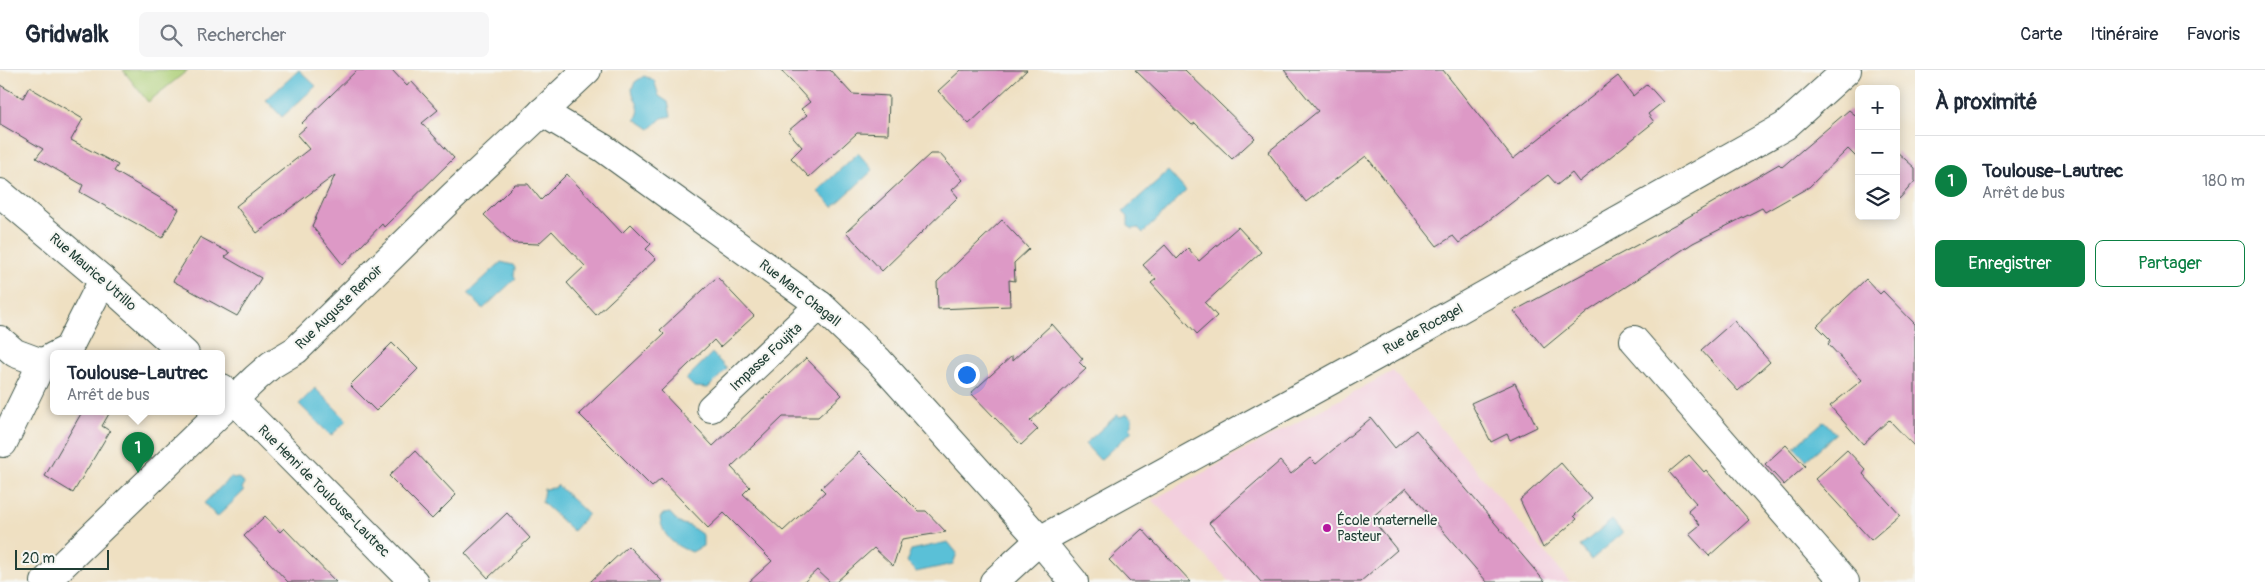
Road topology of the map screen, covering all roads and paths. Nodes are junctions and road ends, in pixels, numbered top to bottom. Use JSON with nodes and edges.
{"nodes":[{"id":1,"x":587,"y":70,"type":"edge"},
{"id":2,"x":1847,"y":70,"type":"edge"},
{"id":3,"x":542,"y":112,"type":"junction"},
{"id":4,"x":0,"y":192,"type":"edge"},
{"id":5,"x":104,"y":280,"type":"junction"},
{"id":6,"x":820,"y":305,"type":"junction"},
{"id":7,"x":0,"y":340,"type":"edge"},
{"id":8,"x":1634,"y":340,"type":"dead end"},
{"id":9,"x":66,"y":350,"type":"edge"},
{"id":10,"x":181,"y":350,"type":"edge"},
{"id":11,"x":50,"y":358,"type":"edge"},
{"id":12,"x":50,"y":360,"type":"edge"},
{"id":13,"x":228,"y":394,"type":"edge"},
{"id":14,"x":711,"y":408,"type":"dead end"},
{"id":15,"x":208,"y":415,"type":"edge"},
{"id":16,"x":3,"y":444,"type":"dead end"},
{"id":17,"x":1040,"y":540,"type":"junction"},
{"id":18,"x":45,"y":582,"type":"edge"},
{"id":19,"x":414,"y":582,"type":"edge"},
{"id":20,"x":994,"y":582,"type":"edge"},
{"id":21,"x":1074,"y":582,"type":"edge"},
{"id":22,"x":1845,"y":582,"type":"edge"}],
"edges":[{"from":1,"to":3,"type":"street","name":"Rue Auguste Renoir"},
{"from":2,"to":17,"type":"street","name":"Rue de Rocagel"},
{"from":3,"to":6,"type":"street","name":"Rue Marc Chagall"},
{"from":3,"to":13,"type":"street","name":"Rue Auguste Renoir"},
{"from":4,"to":5,"type":"street","name":"Rue Maurice Utrillo"},
{"from":5,"to":9,"type":"street"},
{"from":5,"to":10,"type":"street","name":"Rue Maurice Utrillo"},
{"from":6,"to":14,"type":"street","name":"Impasse Foujita"},
{"from":6,"to":17,"type":"street","name":"Rue Marc Chagall"},
{"from":7,"to":11,"type":"street"},
{"from":8,"to":22,"type":"street"},
{"from":12,"to":16,"type":"street"},
{"from":13,"to":19,"type":"street","name":"Rue Henri de Toulouse-Lautrec"},
{"from":15,"to":18,"type":"street","name":"Rue Auguste Renoir"},
{"from":17,"to":20,"type":"street","name":"Rue de Rocagel"},
{"from":17,"to":21,"type":"street","name":"Rue Marc Chagall"}]}
